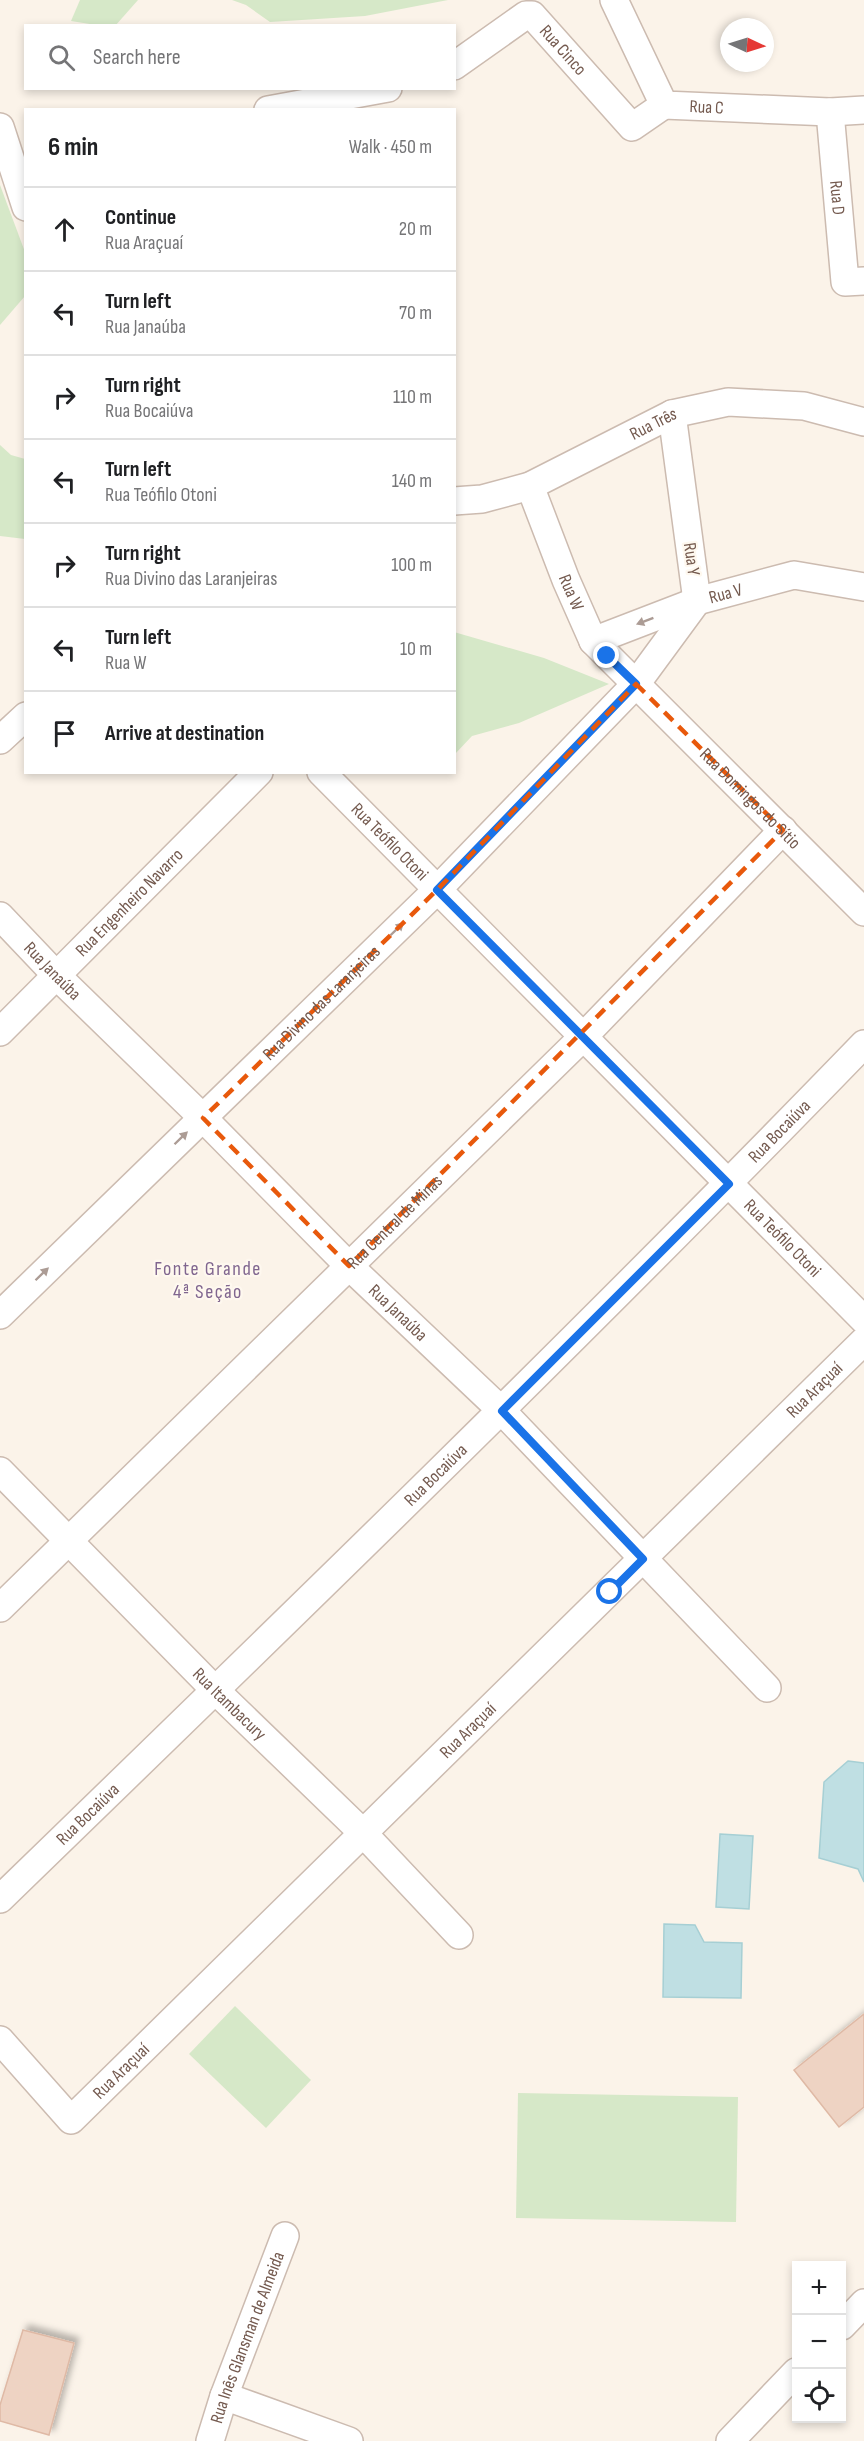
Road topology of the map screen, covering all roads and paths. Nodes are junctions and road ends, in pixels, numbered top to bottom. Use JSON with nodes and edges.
{"nodes":[{"id":1,"x":614,"y":0,"type":"edge"},
{"id":2,"x":456,"y":65,"type":"edge"},
{"id":3,"x":377,"y":90,"type":"edge"},
{"id":4,"x":664,"y":105,"type":"junction"},
{"id":5,"x":279,"y":108,"type":"edge"},
{"id":6,"x":864,"y":110,"type":"edge"},
{"id":7,"x":830,"y":112,"type":"junction"},
{"id":8,"x":0,"y":127,"type":"edge"},
{"id":9,"x":17,"y":153,"type":"edge"},
{"id":10,"x":24,"y":195,"type":"edge"},
{"id":11,"x":855,"y":282,"type":"edge"},
{"id":12,"x":672,"y":414,"type":"junction"},
{"id":13,"x":864,"y":422,"type":"edge"},
{"id":14,"x":530,"y":486,"type":"junction"},
{"id":15,"x":456,"y":501,"type":"edge"},
{"id":16,"x":864,"y":587,"type":"edge"},
{"id":17,"x":697,"y":601,"type":"junction"},
{"id":18,"x":593,"y":641,"type":"junction"},
{"id":19,"x":636,"y":684,"type":"junction"},
{"id":20,"x":24,"y":718,"type":"edge"},
{"id":21,"x":0,"y":740,"type":"edge"},
{"id":22,"x":257,"y":774,"type":"edge"},
{"id":23,"x":323,"y":774,"type":"edge"},
{"id":24,"x":783,"y":830,"type":"junction"},
{"id":25,"x":437,"y":890,"type":"junction"},
{"id":26,"x":864,"y":912,"type":"edge"},
{"id":27,"x":0,"y":916,"type":"edge"},
{"id":28,"x":57,"y":976,"type":"junction"},
{"id":29,"x":0,"y":1032,"type":"edge"},
{"id":30,"x":583,"y":1037,"type":"junction"},
{"id":31,"x":864,"y":1044,"type":"edge"},
{"id":32,"x":203,"y":1118,"type":"junction"},
{"id":33,"x":729,"y":1184,"type":"junction"},
{"id":34,"x":349,"y":1266,"type":"junction"},
{"id":35,"x":0,"y":1315,"type":"edge"},
{"id":36,"x":864,"y":1320,"type":"edge"},
{"id":37,"x":864,"y":1341,"type":"edge"},
{"id":38,"x":502,"y":1411,"type":"junction"},
{"id":39,"x":0,"y":1471,"type":"edge"},
{"id":40,"x":68,"y":1541,"type":"junction"},
{"id":41,"x":643,"y":1559,"type":"junction"},
{"id":42,"x":0,"y":1608,"type":"edge"},
{"id":43,"x":766,"y":1688,"type":"dead end"},
{"id":44,"x":216,"y":1690,"type":"junction"},
{"id":45,"x":362,"y":1832,"type":"junction"},
{"id":46,"x":0,"y":1899,"type":"edge"},
{"id":47,"x":459,"y":1935,"type":"dead end"},
{"id":48,"x":0,"y":2040,"type":"edge"},
{"id":49,"x":285,"y":2236,"type":"dead end"},
{"id":50,"x":864,"y":2303,"type":"edge"},
{"id":51,"x":846,"y":2322,"type":"edge"},
{"id":52,"x":792,"y":2376,"type":"edge"},
{"id":53,"x":224,"y":2396,"type":"junction"},
{"id":54,"x":210,"y":2441,"type":"edge"},
{"id":55,"x":349,"y":2441,"type":"edge"},
{"id":56,"x":730,"y":2441,"type":"edge"}],
"edges":[{"from":1,"to":4,"type":"street","name":"Rua C"},
{"from":2,"to":4,"type":"street","name":"Rua Cinco"},
{"from":3,"to":5,"type":"street"},
{"from":4,"to":7,"type":"street","name":"Rua C"},
{"from":6,"to":7,"type":"street","name":"Rua C"},
{"from":7,"to":11,"type":"street","name":"Rua D"},
{"from":8,"to":9,"type":"street"},
{"from":9,"to":10,"type":"street"},
{"from":12,"to":13,"type":"street","name":"Rua Três"},
{"from":12,"to":14,"type":"street","name":"Rua Três"},
{"from":12,"to":17,"type":"street","name":"Rua Y"},
{"from":14,"to":15,"type":"street","name":"Rua Três"},
{"from":14,"to":18,"type":"street","name":"Rua W"},
{"from":16,"to":17,"type":"street","name":"Rua V"},
{"from":17,"to":18,"type":"street","name":"Rua V","one_way":true},
{"from":17,"to":19,"type":"street","name":"Rua Y"},
{"from":18,"to":19,"type":"street","name":"Rua W"},
{"from":19,"to":24,"type":"street","name":"Rua Domingos do Sítio"},
{"from":19,"to":25,"type":"street","name":"Rua Divino das Laranjeiras"},
{"from":20,"to":21,"type":"street"},
{"from":22,"to":28,"type":"street","name":"Rua Engenheiro Navarro"},
{"from":23,"to":25,"type":"street","name":"Rua Teófilo Otoni"},
{"from":24,"to":26,"type":"street","name":"Rua Domingos do Sítio"},
{"from":24,"to":30,"type":"street","name":"Rua Central de Minas"},
{"from":25,"to":30,"type":"street","name":"Rua Teófilo Otoni"},
{"from":32,"to":25,"type":"street","name":"Rua Divino das Laranjeiras","one_way":true},
{"from":27,"to":28,"type":"street","name":"Rua Janaúba"},
{"from":28,"to":29,"type":"street","name":"Rua Engenheiro Navarro"},
{"from":28,"to":32,"type":"street","name":"Rua Janaúba"},
{"from":30,"to":33,"type":"street","name":"Rua Teófilo Otoni"},
{"from":30,"to":34,"type":"street","name":"Rua Central de Minas"},
{"from":31,"to":33,"type":"street","name":"Rua Bocaiúva"},
{"from":32,"to":34,"type":"street","name":"Rua Janaúba"},
{"from":35,"to":32,"type":"street","name":"Rua Divino das Laranjeiras","one_way":true},
{"from":33,"to":36,"type":"street","name":"Rua Teófilo Otoni"},
{"from":33,"to":38,"type":"street","name":"Rua Bocaiúva"},
{"from":34,"to":38,"type":"street","name":"Rua Janaúba"},
{"from":34,"to":40,"type":"street","name":"Rua Central de Minas"},
{"from":37,"to":41,"type":"street","name":"Rua Araçuaí"},
{"from":38,"to":41,"type":"street","name":"Rua Janaúba"},
{"from":38,"to":44,"type":"street","name":"Rua Bocaiúva"},
{"from":39,"to":40,"type":"street","name":"Rua Itambacury"},
{"from":40,"to":42,"type":"street","name":"Rua Central de Minas"},
{"from":40,"to":44,"type":"street","name":"Rua Itambacury"},
{"from":41,"to":43,"type":"street","name":"Rua Janaúba"},
{"from":41,"to":45,"type":"street","name":"Rua Araçuaí"},
{"from":44,"to":45,"type":"street","name":"Rua Itambacury"},
{"from":44,"to":46,"type":"street","name":"Rua Bocaiúva"},
{"from":45,"to":47,"type":"street","name":"Rua Itambacury"},
{"from":45,"to":48,"type":"street","name":"Rua Araçuaí"},
{"from":49,"to":53,"type":"street","name":"Rua Inês Glansman de Almeida"},
{"from":50,"to":51,"type":"street"},
{"from":52,"to":56,"type":"street"},
{"from":53,"to":54,"type":"street","name":"Rua Inês Glansman de Almeida"},
{"from":53,"to":55,"type":"street"}]}
